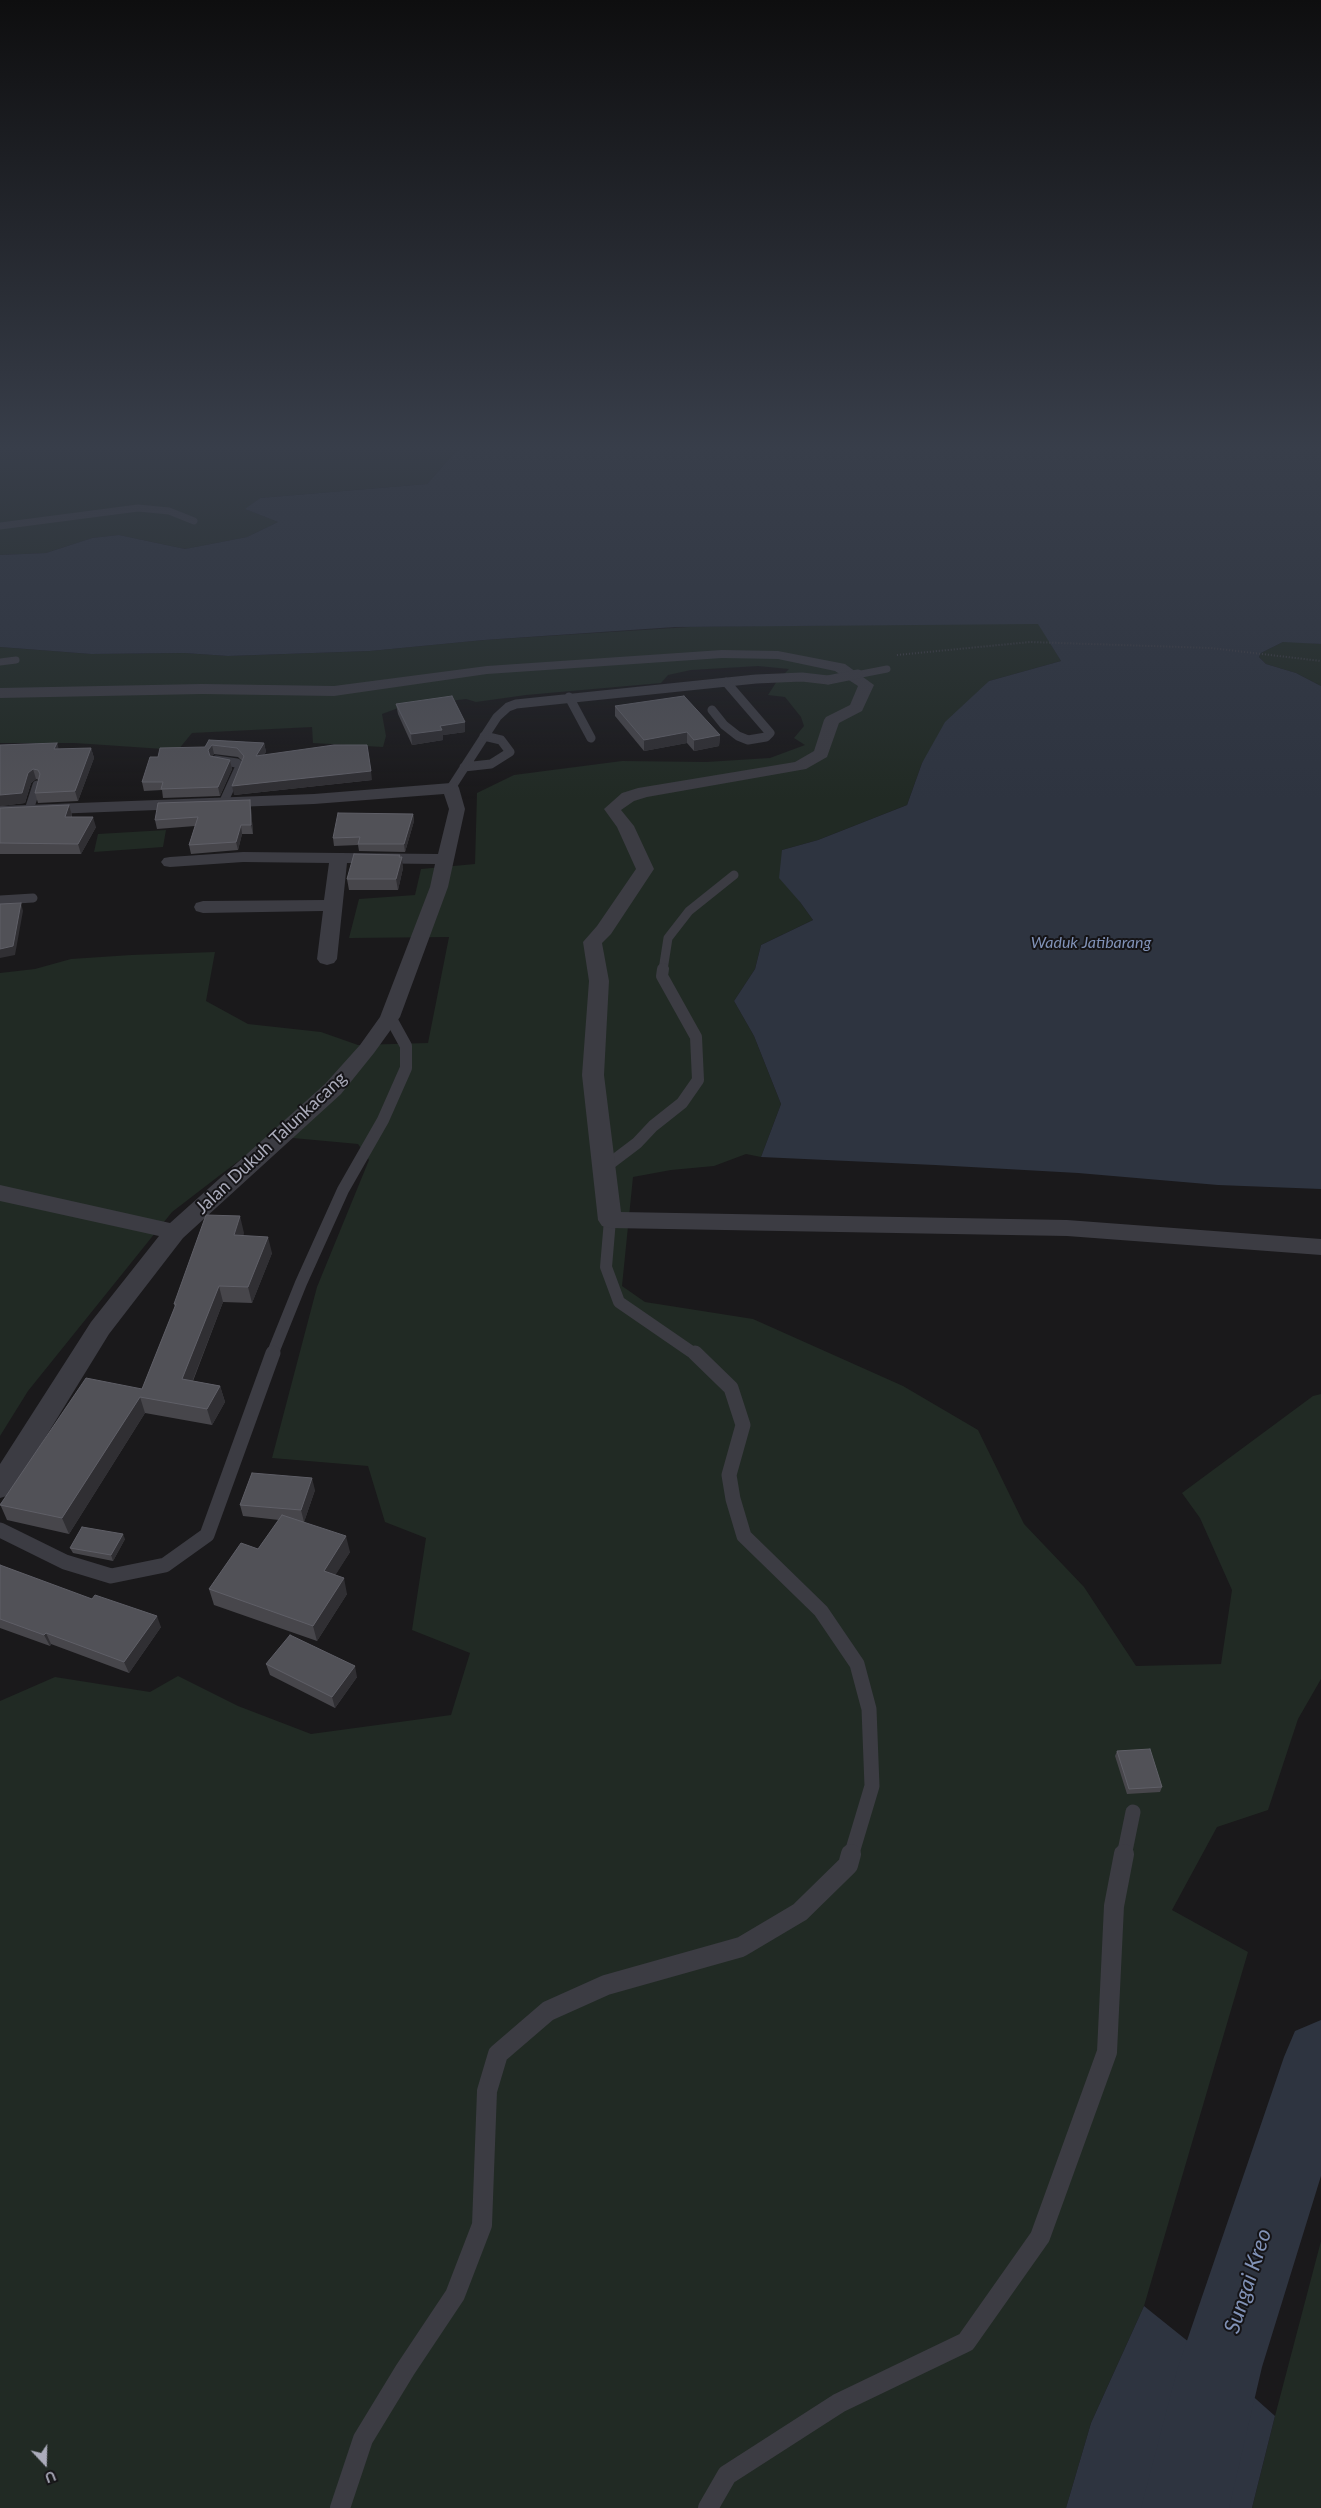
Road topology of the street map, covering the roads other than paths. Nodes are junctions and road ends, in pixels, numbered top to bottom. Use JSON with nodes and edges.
{"nodes":[{"id":1,"x":16,"y":660,"type":"dead end"},
{"id":2,"x":0,"y":662,"type":"edge"},
{"id":3,"x":887,"y":669,"type":"road end"},
{"id":4,"x":726,"y":682,"type":"junction"},
{"id":5,"x":0,"y":693,"type":"edge"},
{"id":6,"x":569,"y":697,"type":"junction"},
{"id":7,"x":712,"y":710,"type":"dead end"},
{"id":8,"x":484,"y":736,"type":"junction"},
{"id":9,"x":591,"y":738,"type":"dead end"},
{"id":10,"x":216,"y":760,"type":"edge"},
{"id":11,"x":464,"y":767,"type":"junction"},
{"id":12,"x":37,"y":785,"type":"edge"},
{"id":13,"x":451,"y":788,"type":"junction"},
{"id":14,"x":224,"y":801,"type":"junction"},
{"id":15,"x":29,"y":810,"type":"junction"},
{"id":16,"x":0,"y":811,"type":"edge"},
{"id":17,"x":445,"y":859,"type":"junction"},
{"id":18,"x":338,"y":860,"type":"junction"},
{"id":19,"x":170,"y":862,"type":"dead end"},
{"id":20,"x":734,"y":876,"type":"dead end"},
{"id":21,"x":32,"y":898,"type":"dead end"},
{"id":22,"x":0,"y":900,"type":"edge"},
{"id":23,"x":334,"y":905,"type":"junction"},
{"id":24,"x":203,"y":907,"type":"dead end"},
{"id":25,"x":327,"y":958,"type":"dead end"},
{"id":26,"x":390,"y":1017,"type":"junction"},
{"id":27,"x":604,"y":1168,"type":"junction"},
{"id":28,"x":0,"y":1194,"type":"edge"},
{"id":29,"x":615,"y":1220,"type":"junction"},
{"id":30,"x":175,"y":1232,"type":"junction"},
{"id":31,"x":1321,"y":1247,"type":"edge"},
{"id":32,"x":0,"y":1487,"type":"edge"},
{"id":33,"x":0,"y":1530,"type":"edge"},
{"id":34,"x":1133,"y":1812,"type":"dead end"},
{"id":35,"x":340,"y":2508,"type":"edge"},
{"id":36,"x":708,"y":2508,"type":"edge"}],
"edges":[{"from":1,"to":2,"type":"lane"},
{"from":3,"to":4,"type":"lane","bridge":true},
{"from":4,"to":6,"type":"lane"},
{"from":4,"to":7,"type":"lane"},
{"from":5,"to":27,"type":"street"},
{"from":6,"to":8,"type":"lane"},
{"from":6,"to":9,"type":"lane"},
{"from":8,"to":11,"type":"lane"},
{"from":8,"to":11,"type":"lane"},
{"from":10,"to":14,"type":"lane"},
{"from":11,"to":13,"type":"lane"},
{"from":12,"to":15,"type":"lane"},
{"from":13,"to":14,"type":"street"},
{"from":13,"to":17,"type":"street","name":"Jalan Dukuh Talunkacang"},
{"from":14,"to":15,"type":"street"},
{"from":15,"to":16,"type":"street"},
{"from":17,"to":18,"type":"street"},
{"from":17,"to":26,"type":"street","name":"Jalan Dukuh Talunkacang"},
{"from":18,"to":19,"type":"street"},
{"from":18,"to":23,"type":"street"},
{"from":20,"to":27,"type":"lane"},
{"from":21,"to":22,"type":"lane"},
{"from":23,"to":24,"type":"street"},
{"from":23,"to":25,"type":"street"},
{"from":26,"to":30,"type":"street","name":"Jalan Dukuh Talunkacang"},
{"from":26,"to":33,"type":"lane"},
{"from":27,"to":29,"type":"street"},
{"from":28,"to":30,"type":"street"},
{"from":29,"to":31,"type":"street"},
{"from":29,"to":35,"type":"lane"},
{"from":30,"to":32,"type":"street","name":"Jalan Dukuh Talunkacang"},
{"from":34,"to":36,"type":"lane"}]}
